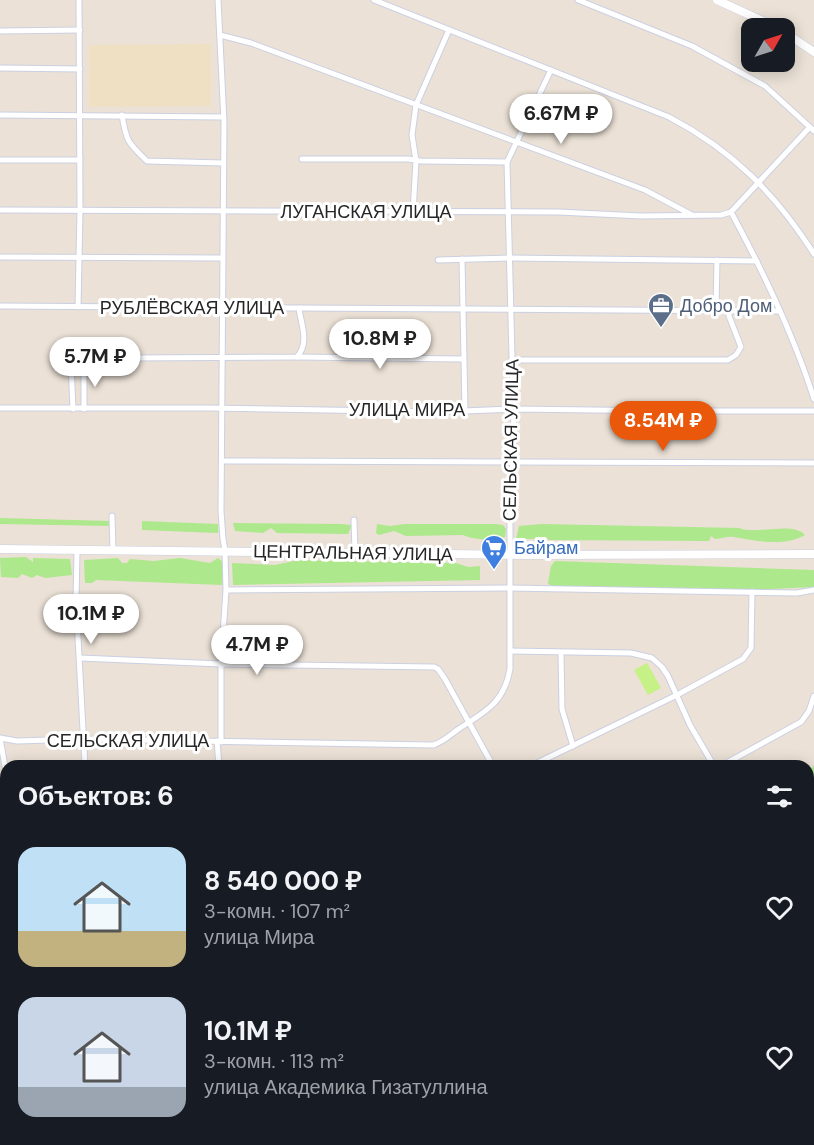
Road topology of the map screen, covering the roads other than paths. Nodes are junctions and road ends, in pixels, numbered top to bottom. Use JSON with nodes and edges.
{"nodes":[{"id":1,"x":79,"y":0,"type":"edge"},
{"id":2,"x":218,"y":0,"type":"edge"},
{"id":3,"x":374,"y":0,"type":"edge"},
{"id":4,"x":578,"y":0,"type":"edge"},
{"id":5,"x":717,"y":0,"type":"edge"},
{"id":6,"x":756,"y":18,"type":"edge"},
{"id":7,"x":80,"y":30,"type":"junction"},
{"id":8,"x":449,"y":30,"type":"junction"},
{"id":9,"x":0,"y":31,"type":"edge"},
{"id":10,"x":220,"y":35,"type":"junction"},
{"id":11,"x":795,"y":39,"type":"edge"},
{"id":12,"x":814,"y":52,"type":"edge"},
{"id":13,"x":0,"y":68,"type":"edge"},
{"id":14,"x":80,"y":69,"type":"junction"},
{"id":15,"x":551,"y":70,"type":"junction"},
{"id":16,"x":416,"y":105,"type":"junction"},
{"id":17,"x":0,"y":115,"type":"edge"},
{"id":18,"x":80,"y":115,"type":"junction"},
{"id":19,"x":122,"y":115,"type":"junction"},
{"id":20,"x":224,"y":117,"type":"junction"},
{"id":21,"x":812,"y":129,"type":"edge"},
{"id":22,"x":516,"y":141,"type":"junction"},
{"id":23,"x":303,"y":159,"type":"dead end"},
{"id":24,"x":0,"y":160,"type":"edge"},
{"id":25,"x":80,"y":160,"type":"junction"},
{"id":26,"x":416,"y":161,"type":"junction"},
{"id":27,"x":507,"y":162,"type":"junction"},
{"id":28,"x":224,"y":163,"type":"junction"},
{"id":29,"x":759,"y":183,"type":"junction"},
{"id":30,"x":0,"y":210,"type":"edge"},
{"id":31,"x":80,"y":210,"type":"junction"},
{"id":32,"x":223,"y":211,"type":"junction"},
{"id":33,"x":412,"y":212,"type":"junction"},
{"id":34,"x":508,"y":212,"type":"junction"},
{"id":35,"x":731,"y":212,"type":"junction"},
{"id":36,"x":693,"y":216,"type":"junction"},
{"id":37,"x":814,"y":254,"type":"edge"},
{"id":38,"x":0,"y":257,"type":"edge"},
{"id":39,"x":79,"y":258,"type":"junction"},
{"id":40,"x":222,"y":258,"type":"junction"},
{"id":41,"x":510,"y":258,"type":"junction"},
{"id":42,"x":438,"y":260,"type":"dead end"},
{"id":43,"x":462,"y":260,"type":"junction"},
{"id":44,"x":717,"y":260,"type":"junction"},
{"id":45,"x":757,"y":261,"type":"junction"},
{"id":46,"x":0,"y":306,"type":"edge"},
{"id":47,"x":78,"y":307,"type":"junction"},
{"id":48,"x":222,"y":308,"type":"junction"},
{"id":49,"x":299,"y":308,"type":"junction"},
{"id":50,"x":462,"y":309,"type":"junction"},
{"id":51,"x":510,"y":309,"type":"junction"},
{"id":52,"x":716,"y":310,"type":"junction"},
{"id":53,"x":729,"y":311,"type":"junction"},
{"id":54,"x":780,"y":311,"type":"junction"},
{"id":55,"x":297,"y":357,"type":"junction"},
{"id":56,"x":130,"y":358,"type":"dead end"},
{"id":57,"x":222,"y":358,"type":"junction"},
{"id":58,"x":463,"y":359,"type":"junction"},
{"id":59,"x":512,"y":360,"type":"junction"},
{"id":60,"x":71,"y":363,"type":"dead end"},
{"id":61,"x":84,"y":368,"type":"dead end"},
{"id":62,"x":814,"y":399,"type":"edge"},
{"id":63,"x":0,"y":408,"type":"edge"},
{"id":64,"x":73,"y":409,"type":"junction"},
{"id":65,"x":84,"y":409,"type":"junction"},
{"id":66,"x":223,"y":409,"type":"junction"},
{"id":67,"x":513,"y":409,"type":"junction"},
{"id":68,"x":465,"y":411,"type":"junction"},
{"id":69,"x":814,"y":411,"type":"edge"},
{"id":70,"x":222,"y":461,"type":"junction"},
{"id":71,"x":513,"y":462,"type":"junction"},
{"id":72,"x":814,"y":463,"type":"edge"},
{"id":73,"x":112,"y":516,"type":"dead end"},
{"id":74,"x":354,"y":520,"type":"dead end"},
{"id":75,"x":0,"y":549,"type":"edge"},
{"id":76,"x":225,"y":550,"type":"junction"},
{"id":77,"x":77,"y":551,"type":"junction"},
{"id":78,"x":113,"y":551,"type":"junction"},
{"id":79,"x":355,"y":553,"type":"junction"},
{"id":80,"x":814,"y":554,"type":"edge"},
{"id":81,"x":510,"y":555,"type":"junction"},
{"id":82,"x":510,"y":588,"type":"junction"},
{"id":83,"x":226,"y":590,"type":"junction"},
{"id":84,"x":814,"y":590,"type":"edge"},
{"id":85,"x":752,"y":592,"type":"junction"},
{"id":86,"x":510,"y":651,"type":"junction"},
{"id":87,"x":561,"y":653,"type":"junction"},
{"id":88,"x":80,"y":658,"type":"junction"},
{"id":89,"x":220,"y":664,"type":"junction"},
{"id":90,"x":677,"y":695,"type":"junction"},
{"id":91,"x":814,"y":696,"type":"edge"},
{"id":92,"x":469,"y":723,"type":"junction"},
{"id":93,"x":0,"y":738,"type":"edge"},
{"id":94,"x":83,"y":739,"type":"junction"},
{"id":95,"x":219,"y":742,"type":"junction"},
{"id":96,"x":573,"y":746,"type":"junction"},
{"id":97,"x":4,"y":760,"type":"edge"},
{"id":98,"x":85,"y":760,"type":"edge"},
{"id":99,"x":219,"y":760,"type":"edge"},
{"id":100,"x":490,"y":760,"type":"edge"},
{"id":101,"x":544,"y":760,"type":"edge"},
{"id":102,"x":711,"y":760,"type":"edge"},
{"id":103,"x":732,"y":760,"type":"edge"}],
"edges":[{"from":1,"to":7,"type":"street"},
{"from":2,"to":10,"type":"street"},
{"from":3,"to":8,"type":"street"},
{"from":4,"to":21,"type":"street"},
{"from":5,"to":6,"type":"street"},
{"from":7,"to":9,"type":"street"},
{"from":7,"to":14,"type":"street"},
{"from":8,"to":15,"type":"street"},
{"from":8,"to":16,"type":"street"},
{"from":10,"to":16,"type":"street"},
{"from":10,"to":20,"type":"street"},
{"from":11,"to":12,"type":"street"},
{"from":13,"to":14,"type":"street"},
{"from":14,"to":18,"type":"street"},
{"from":15,"to":22,"type":"street","name":"СЕЛЬСКАЯ УЛИЦА"},
{"from":15,"to":29,"type":"street"},
{"from":16,"to":22,"type":"street"},
{"from":16,"to":26,"type":"street"},
{"from":17,"to":18,"type":"street"},
{"from":18,"to":19,"type":"street"},
{"from":18,"to":25,"type":"street"},
{"from":19,"to":20,"type":"street"},
{"from":19,"to":28,"type":"street"},
{"from":20,"to":28,"type":"street"},
{"from":21,"to":29,"type":"street"},
{"from":22,"to":27,"type":"street","name":"СЕЛЬСКАЯ УЛИЦА"},
{"from":22,"to":36,"type":"street"},
{"from":23,"to":26,"type":"street"},
{"from":24,"to":25,"type":"street"},
{"from":25,"to":31,"type":"street"},
{"from":26,"to":27,"type":"street"},
{"from":26,"to":33,"type":"street"},
{"from":27,"to":34,"type":"street","name":"СЕЛЬСКАЯ УЛИЦА"},
{"from":28,"to":32,"type":"street"},
{"from":29,"to":35,"type":"street"},
{"from":29,"to":37,"type":"street"},
{"from":30,"to":31,"type":"street","name":"ЛУГАНСКАЯ УЛИЦА"},
{"from":31,"to":32,"type":"street","name":"ЛУГАНСКАЯ УЛИЦА"},
{"from":31,"to":39,"type":"street"},
{"from":32,"to":33,"type":"street","name":"ЛУГАНСКАЯ УЛИЦА"},
{"from":32,"to":40,"type":"street"},
{"from":33,"to":34,"type":"street","name":"ЛУГАНСКАЯ УЛИЦА"},
{"from":34,"to":36,"type":"street","name":"ЛУГАНСКАЯ УЛИЦА"},
{"from":34,"to":41,"type":"street","name":"СЕЛЬСКАЯ УЛИЦА"},
{"from":35,"to":36,"type":"street","name":"ЛУГАНСКАЯ УЛИЦА"},
{"from":35,"to":45,"type":"street"},
{"from":38,"to":39,"type":"street"},
{"from":39,"to":40,"type":"street"},
{"from":39,"to":47,"type":"street"},
{"from":40,"to":48,"type":"street"},
{"from":41,"to":43,"type":"street"},
{"from":41,"to":44,"type":"street"},
{"from":41,"to":51,"type":"street","name":"СЕЛЬСКАЯ УЛИЦА"},
{"from":42,"to":43,"type":"street"},
{"from":43,"to":50,"type":"street"},
{"from":44,"to":45,"type":"street"},
{"from":44,"to":52,"type":"street"},
{"from":45,"to":54,"type":"street"},
{"from":46,"to":47,"type":"street","name":"РУБЛЁВСКАЯ УЛИЦА"},
{"from":47,"to":48,"type":"street","name":"РУБЛЁВСКАЯ УЛИЦА"},
{"from":48,"to":49,"type":"street","name":"РУБЛЁВСКАЯ УЛИЦА"},
{"from":48,"to":57,"type":"street"},
{"from":49,"to":50,"type":"street","name":"РУБЛЁВСКАЯ УЛИЦА"},
{"from":49,"to":55,"type":"street"},
{"from":50,"to":51,"type":"street","name":"РУБЛЁВСКАЯ УЛИЦА"},
{"from":50,"to":58,"type":"street"},
{"from":51,"to":52,"type":"street","name":"РУБЛЁВСКАЯ УЛИЦА"},
{"from":51,"to":59,"type":"street","name":"СЕЛЬСКАЯ УЛИЦА"},
{"from":52,"to":53,"type":"street","name":"РУБЛЁВСКАЯ УЛИЦА"},
{"from":53,"to":54,"type":"street","name":"РУБЛЁВСКАЯ УЛИЦА"},
{"from":53,"to":59,"type":"street"},
{"from":54,"to":62,"type":"street"},
{"from":55,"to":57,"type":"street"},
{"from":55,"to":58,"type":"street"},
{"from":56,"to":57,"type":"street"},
{"from":57,"to":66,"type":"street"},
{"from":58,"to":68,"type":"street"},
{"from":59,"to":67,"type":"street","name":"СЕЛЬСКАЯ УЛИЦА"},
{"from":60,"to":64,"type":"street"},
{"from":61,"to":65,"type":"street"},
{"from":63,"to":64,"type":"street","name":"УЛИЦА МИРА"},
{"from":64,"to":65,"type":"street","name":"УЛИЦА МИРА"},
{"from":65,"to":66,"type":"street","name":"УЛИЦА МИРА"},
{"from":66,"to":68,"type":"street","name":"УЛИЦА МИРА"},
{"from":66,"to":70,"type":"street"},
{"from":67,"to":68,"type":"street","name":"УЛИЦА МИРА"},
{"from":67,"to":69,"type":"street","name":"УЛИЦА МИРА"},
{"from":67,"to":71,"type":"street","name":"СЕЛЬСКАЯ УЛИЦА"},
{"from":70,"to":71,"type":"street"},
{"from":70,"to":76,"type":"street"},
{"from":71,"to":72,"type":"street"},
{"from":71,"to":81,"type":"street","name":"СЕЛЬСКАЯ УЛИЦА"},
{"from":73,"to":78,"type":"street"},
{"from":74,"to":79,"type":"street"},
{"from":75,"to":77,"type":"street","name":"ЦЕНТРАЛЬНАЯ УЛИЦА"},
{"from":76,"to":78,"type":"street","name":"ЦЕНТРАЛЬНАЯ УЛИЦА"},
{"from":76,"to":79,"type":"street","name":"ЦЕНТРАЛЬНАЯ УЛИЦА"},
{"from":76,"to":83,"type":"street"},
{"from":77,"to":78,"type":"street","name":"ЦЕНТРАЛЬНАЯ УЛИЦА"},
{"from":77,"to":88,"type":"street"},
{"from":79,"to":81,"type":"street","name":"ЦЕНТРАЛЬНАЯ УЛИЦА"},
{"from":80,"to":81,"type":"street","name":"ЦЕНТРАЛЬНАЯ УЛИЦА"},
{"from":81,"to":82,"type":"street","name":"СЕЛЬСКАЯ УЛИЦА"},
{"from":82,"to":83,"type":"street"},
{"from":82,"to":85,"type":"street"},
{"from":82,"to":86,"type":"street","name":"СЕЛЬСКАЯ УЛИЦА"},
{"from":83,"to":89,"type":"street"},
{"from":84,"to":85,"type":"street"},
{"from":85,"to":90,"type":"street"},
{"from":86,"to":87,"type":"street"},
{"from":86,"to":92,"type":"street","name":"СЕЛЬСКАЯ УЛИЦА"},
{"from":87,"to":90,"type":"street"},
{"from":87,"to":96,"type":"street"},
{"from":88,"to":89,"type":"street"},
{"from":88,"to":94,"type":"street"},
{"from":89,"to":92,"type":"street"},
{"from":89,"to":95,"type":"street"},
{"from":90,"to":96,"type":"street"},
{"from":90,"to":102,"type":"street"},
{"from":91,"to":103,"type":"street"},
{"from":92,"to":95,"type":"street","name":"СЕЛЬСКАЯ УЛИЦА"},
{"from":92,"to":100,"type":"street"},
{"from":93,"to":94,"type":"street","name":"СЕЛЬСКАЯ УЛИЦА"},
{"from":93,"to":97,"type":"street"},
{"from":94,"to":95,"type":"street","name":"СЕЛЬСКАЯ УЛИЦА"},
{"from":94,"to":98,"type":"street"},
{"from":95,"to":99,"type":"street"},
{"from":96,"to":101,"type":"street"}]}
